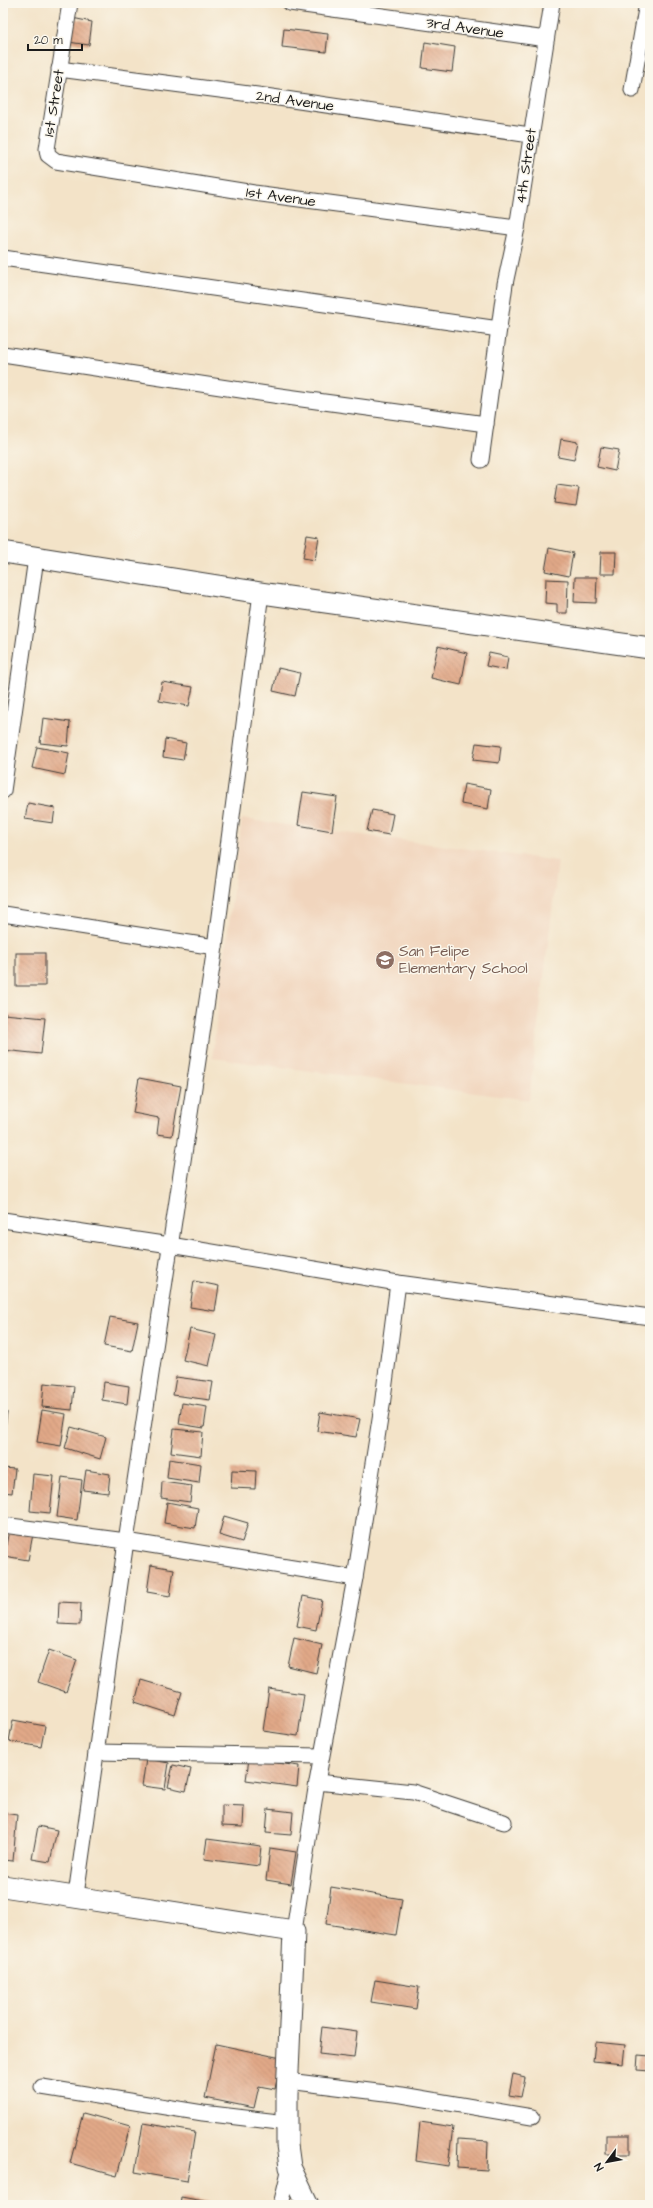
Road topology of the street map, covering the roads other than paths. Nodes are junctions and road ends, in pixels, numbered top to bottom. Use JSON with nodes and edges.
{"nodes":[{"id":1,"x":70,"y":3,"type":"edge"},
{"id":2,"x":290,"y":3,"type":"edge"},
{"id":3,"x":552,"y":3,"type":"edge"},
{"id":4,"x":647,"y":3,"type":"edge"},
{"id":5,"x":546,"y":39,"type":"junction"},
{"id":6,"x":59,"y":69,"type":"junction"},
{"id":7,"x":632,"y":90,"type":"dead end"},
{"id":8,"x":530,"y":135,"type":"junction"},
{"id":9,"x":48,"y":155,"type":"joint"},
{"id":10,"x":517,"y":228,"type":"junction"},
{"id":11,"x":3,"y":258,"type":"edge"},
{"id":12,"x":499,"y":329,"type":"junction"},
{"id":13,"x":3,"y":354,"type":"edge"},
{"id":14,"x":486,"y":424,"type":"junction"},
{"id":15,"x":481,"y":460,"type":"dead end"},
{"id":16,"x":3,"y":552,"type":"edge"},
{"id":17,"x":36,"y":558,"type":"junction"},
{"id":18,"x":261,"y":593,"type":"junction"},
{"id":19,"x":650,"y":648,"type":"edge"},
{"id":20,"x":3,"y":791,"type":"edge"},
{"id":21,"x":3,"y":914,"type":"edge"},
{"id":22,"x":215,"y":947,"type":"junction"},
{"id":23,"x":3,"y":1220,"type":"edge"},
{"id":24,"x":170,"y":1245,"type":"junction"},
{"id":25,"x":398,"y":1283,"type":"junction"},
{"id":26,"x":650,"y":1317,"type":"edge"},
{"id":27,"x":3,"y":1525,"type":"edge"},
{"id":28,"x":126,"y":1541,"type":"junction"},
{"id":29,"x":354,"y":1578,"type":"junction"},
{"id":30,"x":96,"y":1752,"type":"junction"},
{"id":31,"x":322,"y":1756,"type":"junction"},
{"id":32,"x":316,"y":1782,"type":"junction"},
{"id":33,"x":504,"y":1822,"type":"dead end"},
{"id":34,"x":3,"y":1886,"type":"edge"},
{"id":35,"x":76,"y":1896,"type":"junction"},
{"id":36,"x":294,"y":1931,"type":"junction"},
{"id":37,"x":288,"y":2081,"type":"junction"},
{"id":38,"x":42,"y":2087,"type":"dead end"},
{"id":39,"x":532,"y":2116,"type":"dead end"},
{"id":40,"x":287,"y":2123,"type":"junction"},
{"id":41,"x":290,"y":2167,"type":"junction"},
{"id":42,"x":281,"y":2205,"type":"edge"},
{"id":43,"x":308,"y":2205,"type":"edge"}],
"edges":[{"from":1,"to":6,"type":"street","name":"1st Street"},
{"from":2,"to":5,"type":"street","name":"3rd Avenue"},
{"from":3,"to":5,"type":"street","name":"4th Street"},
{"from":4,"to":7,"type":"street"},
{"from":5,"to":8,"type":"street","name":"4th Street"},
{"from":6,"to":8,"type":"street","name":"2nd Avenue"},
{"from":6,"to":9,"type":"street","name":"1st Street"},
{"from":8,"to":10,"type":"street","name":"4th Street"},
{"from":9,"to":10,"type":"street","name":"1st Avenue"},
{"from":10,"to":12,"type":"street","name":"4th Street"},
{"from":11,"to":12,"type":"street"},
{"from":12,"to":14,"type":"street","name":"4th Street"},
{"from":13,"to":14,"type":"street"},
{"from":14,"to":15,"type":"street","name":"4th Street"},
{"from":16,"to":17,"type":"main road"},
{"from":17,"to":18,"type":"main road"},
{"from":17,"to":20,"type":"street"},
{"from":18,"to":19,"type":"main road"},
{"from":18,"to":22,"type":"street"},
{"from":21,"to":22,"type":"street"},
{"from":22,"to":24,"type":"street"},
{"from":23,"to":24,"type":"street"},
{"from":24,"to":25,"type":"street"},
{"from":24,"to":28,"type":"street"},
{"from":25,"to":26,"type":"street"},
{"from":25,"to":29,"type":"street"},
{"from":27,"to":28,"type":"street"},
{"from":28,"to":29,"type":"street"},
{"from":28,"to":30,"type":"street"},
{"from":29,"to":31,"type":"street"},
{"from":30,"to":31,"type":"street"},
{"from":30,"to":35,"type":"street"},
{"from":31,"to":32,"type":"street"},
{"from":32,"to":33,"type":"street"},
{"from":32,"to":36,"type":"street"},
{"from":34,"to":35,"type":"main road"},
{"from":35,"to":36,"type":"main road"},
{"from":36,"to":37,"type":"main road"},
{"from":37,"to":39,"type":"street"},
{"from":37,"to":40,"type":"main road"},
{"from":38,"to":40,"type":"street"},
{"from":40,"to":41,"type":"main road"},
{"from":41,"to":42,"type":"street"},
{"from":41,"to":43,"type":"main road"}]}
